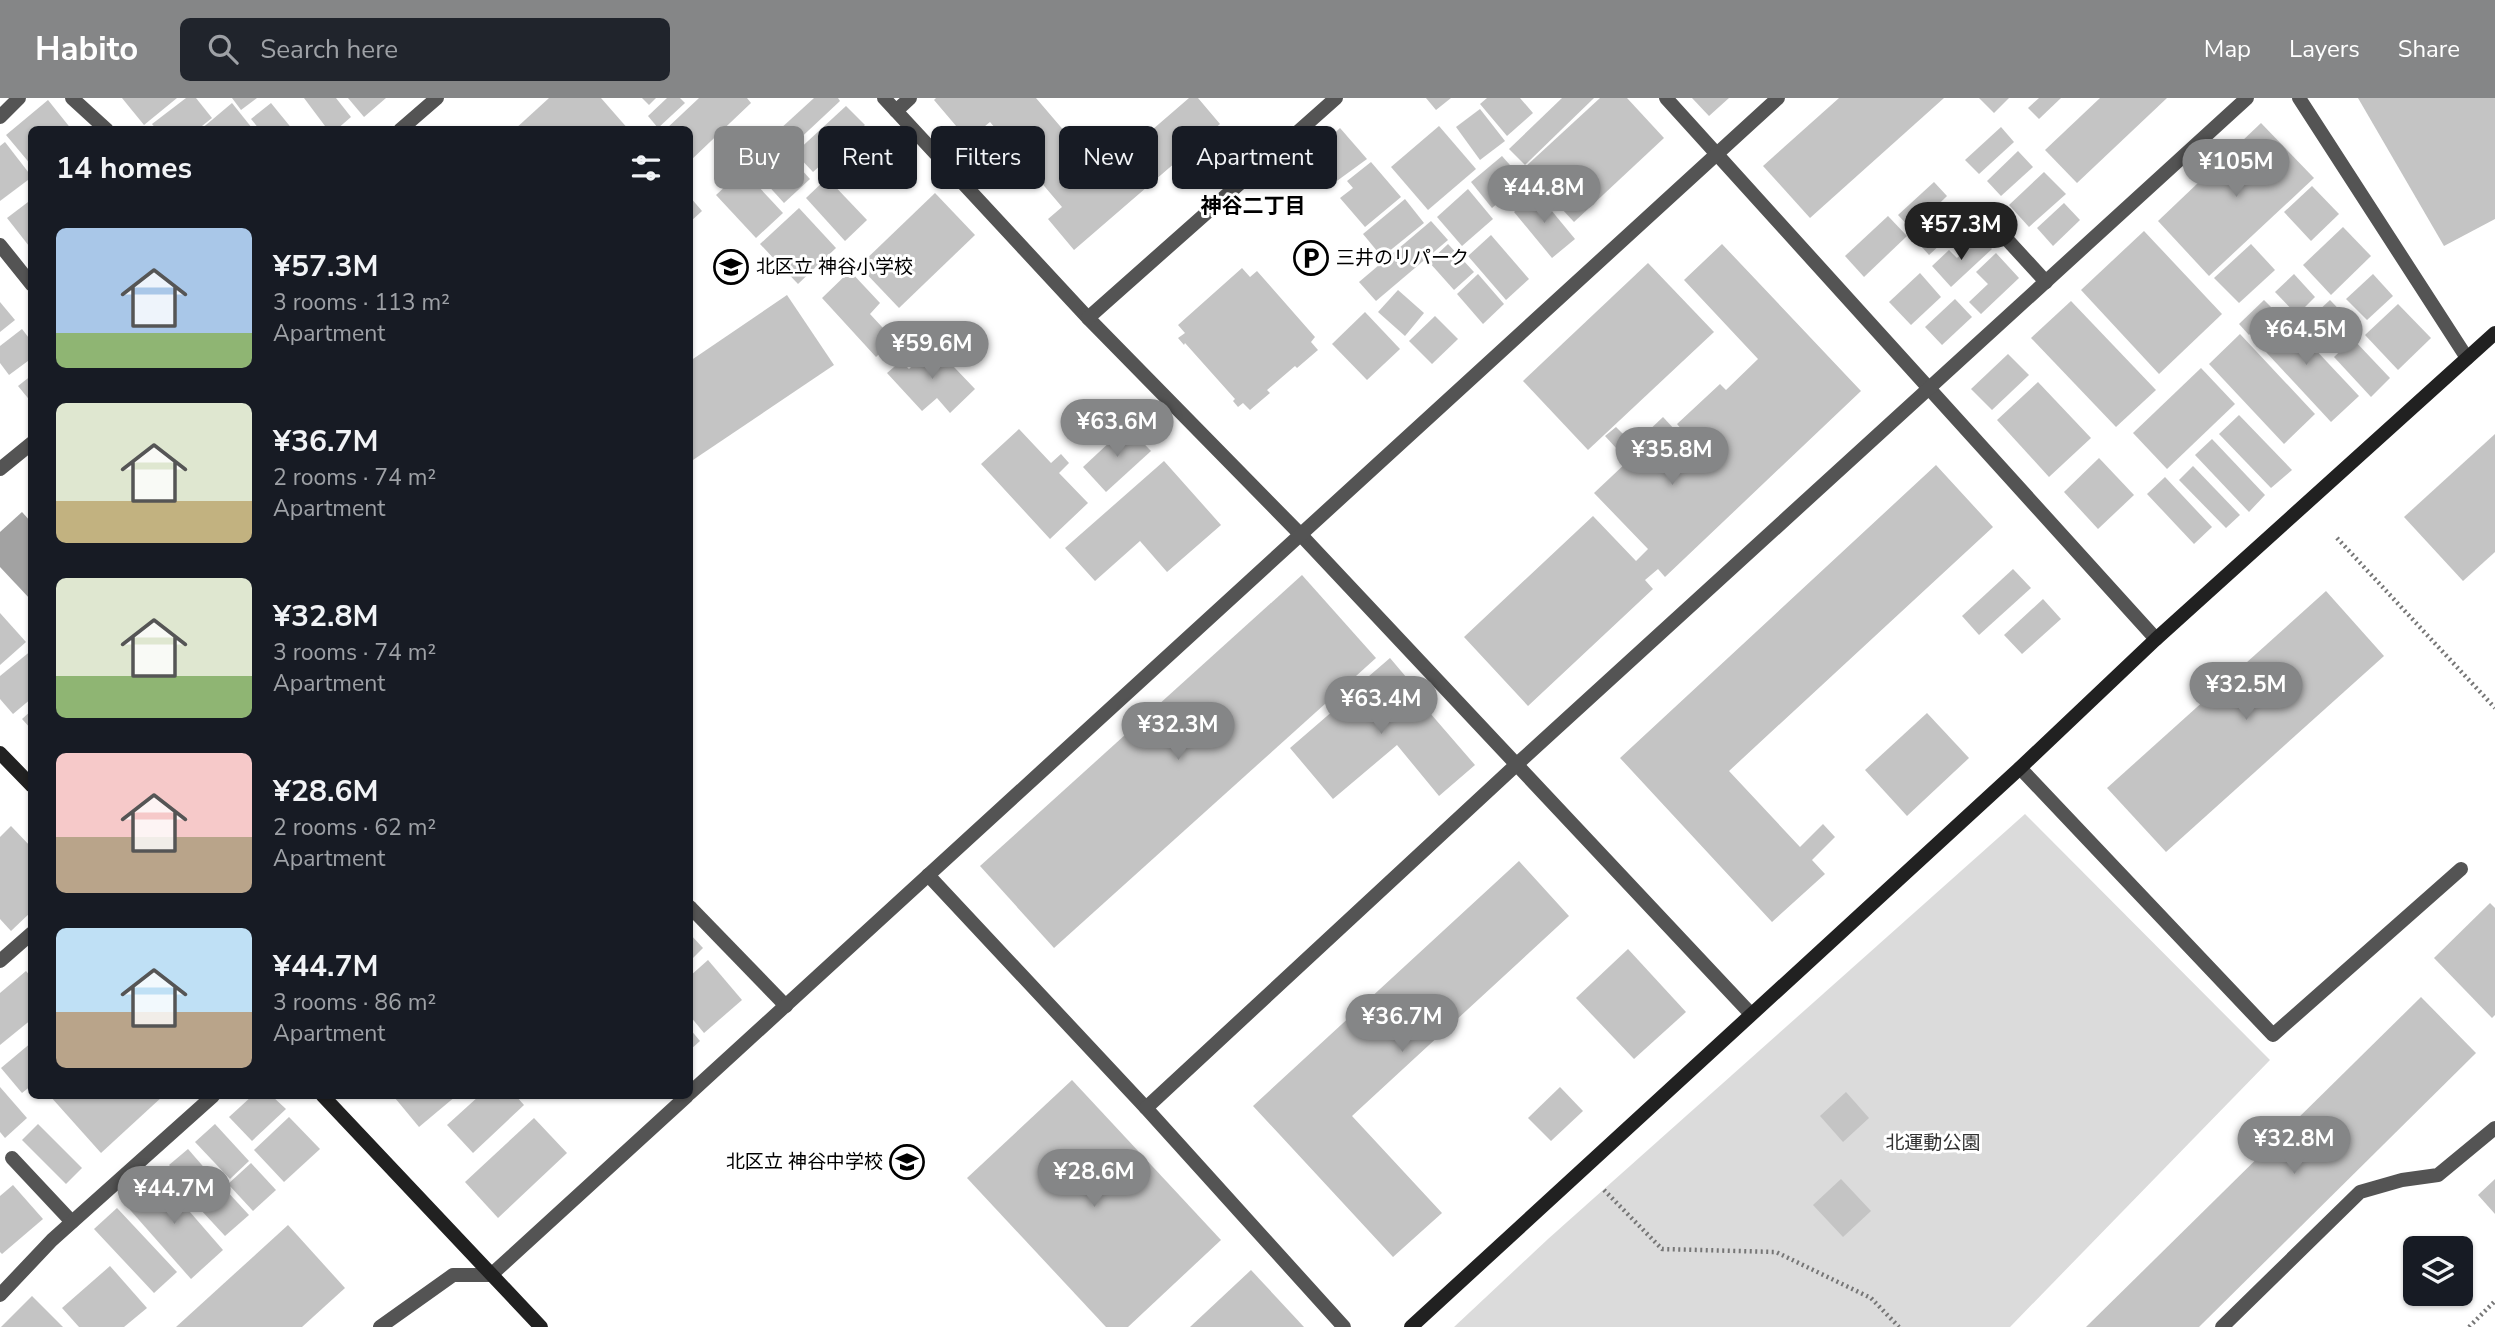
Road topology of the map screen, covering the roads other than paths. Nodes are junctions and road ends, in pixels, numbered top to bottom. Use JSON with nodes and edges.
{"nodes":[{"id":1,"x":19,"y":98,"type":"edge"},
{"id":2,"x":72,"y":98,"type":"edge"},
{"id":3,"x":436,"y":98,"type":"edge"},
{"id":4,"x":884,"y":98,"type":"edge"},
{"id":5,"x":910,"y":98,"type":"edge"},
{"id":6,"x":1336,"y":98,"type":"edge"},
{"id":7,"x":1666,"y":98,"type":"edge"},
{"id":8,"x":1778,"y":98,"type":"edge"},
{"id":9,"x":2247,"y":98,"type":"edge"},
{"id":10,"x":2299,"y":98,"type":"edge"},
{"id":11,"x":896,"y":111,"type":"junction"},
{"id":12,"x":0,"y":117,"type":"edge"},
{"id":13,"x":103,"y":126,"type":"edge"},
{"id":14,"x":404,"y":126,"type":"edge"},
{"id":15,"x":1717,"y":153,"type":"junction"},
{"id":16,"x":1980,"y":210,"type":"dead end"},
{"id":17,"x":0,"y":245,"type":"edge"},
{"id":18,"x":28,"y":280,"type":"edge"},
{"id":19,"x":2046,"y":282,"type":"junction"},
{"id":20,"x":1088,"y":318,"type":"junction"},
{"id":21,"x":2495,"y":333,"type":"edge"},
{"id":22,"x":2467,"y":358,"type":"junction"},
{"id":23,"x":1929,"y":390,"type":"junction"},
{"id":24,"x":28,"y":446,"type":"edge"},
{"id":25,"x":0,"y":469,"type":"edge"},
{"id":26,"x":1300,"y":534,"type":"junction"},
{"id":27,"x":2156,"y":639,"type":"junction"},
{"id":28,"x":0,"y":753,"type":"edge"},
{"id":29,"x":1516,"y":765,"type":"junction"},
{"id":30,"x":2020,"y":768,"type":"junction"},
{"id":31,"x":28,"y":782,"type":"edge"},
{"id":32,"x":2461,"y":869,"type":"dead end"},
{"id":33,"x":928,"y":876,"type":"junction"},
{"id":34,"x":693,"y":910,"type":"edge"},
{"id":35,"x":28,"y":936,"type":"edge"},
{"id":36,"x":0,"y":961,"type":"edge"},
{"id":37,"x":786,"y":1006,"type":"junction"},
{"id":38,"x":1750,"y":1013,"type":"junction"},
{"id":39,"x":693,"y":1090,"type":"edge"},
{"id":40,"x":210,"y":1099,"type":"edge"},
{"id":41,"x":326,"y":1099,"type":"edge"},
{"id":42,"x":683,"y":1099,"type":"edge"},
{"id":43,"x":1146,"y":1108,"type":"junction"},
{"id":44,"x":2495,"y":1128,"type":"edge"},
{"id":45,"x":12,"y":1158,"type":"dead end"},
{"id":46,"x":72,"y":1222,"type":"junction"},
{"id":47,"x":491,"y":1275,"type":"junction"},
{"id":48,"x":0,"y":1295,"type":"edge"},
{"id":49,"x":380,"y":1327,"type":"edge"},
{"id":50,"x":541,"y":1327,"type":"edge"},
{"id":51,"x":1344,"y":1327,"type":"edge"},
{"id":52,"x":1411,"y":1327,"type":"edge"},
{"id":53,"x":2222,"y":1327,"type":"edge"}],
"edges":[{"from":1,"to":12,"type":"street"},
{"from":2,"to":13,"type":"street"},
{"from":3,"to":14,"type":"street"},
{"from":4,"to":11,"type":"street"},
{"from":5,"to":11,"type":"street"},
{"from":6,"to":20,"type":"street"},
{"from":7,"to":15,"type":"street"},
{"from":8,"to":15,"type":"street"},
{"from":9,"to":19,"type":"street"},
{"from":10,"to":22,"type":"street"},
{"from":11,"to":20,"type":"street"},
{"from":15,"to":23,"type":"street"},
{"from":15,"to":26,"type":"street"},
{"from":16,"to":19,"type":"street"},
{"from":17,"to":18,"type":"street"},
{"from":19,"to":23,"type":"street"},
{"from":20,"to":26,"type":"street"},
{"from":21,"to":22,"type":"street"},
{"from":22,"to":27,"type":"street"},
{"from":23,"to":27,"type":"street"},
{"from":23,"to":29,"type":"street"},
{"from":24,"to":25,"type":"street"},
{"from":26,"to":29,"type":"street"},
{"from":26,"to":33,"type":"street"},
{"from":27,"to":30,"type":"street"},
{"from":28,"to":31,"type":"street"},
{"from":29,"to":38,"type":"street"},
{"from":29,"to":43,"type":"street"},
{"from":30,"to":32,"type":"street"},
{"from":30,"to":38,"type":"street"},
{"from":33,"to":37,"type":"street"},
{"from":33,"to":43,"type":"street"},
{"from":34,"to":37,"type":"street"},
{"from":35,"to":36,"type":"street"},
{"from":37,"to":39,"type":"street"},
{"from":38,"to":52,"type":"street"},
{"from":40,"to":46,"type":"street"},
{"from":41,"to":47,"type":"street"},
{"from":42,"to":47,"type":"street"},
{"from":43,"to":51,"type":"street"},
{"from":44,"to":53,"type":"street"},
{"from":45,"to":46,"type":"street"},
{"from":46,"to":48,"type":"street"},
{"from":47,"to":49,"type":"street"},
{"from":47,"to":50,"type":"street"}]}
